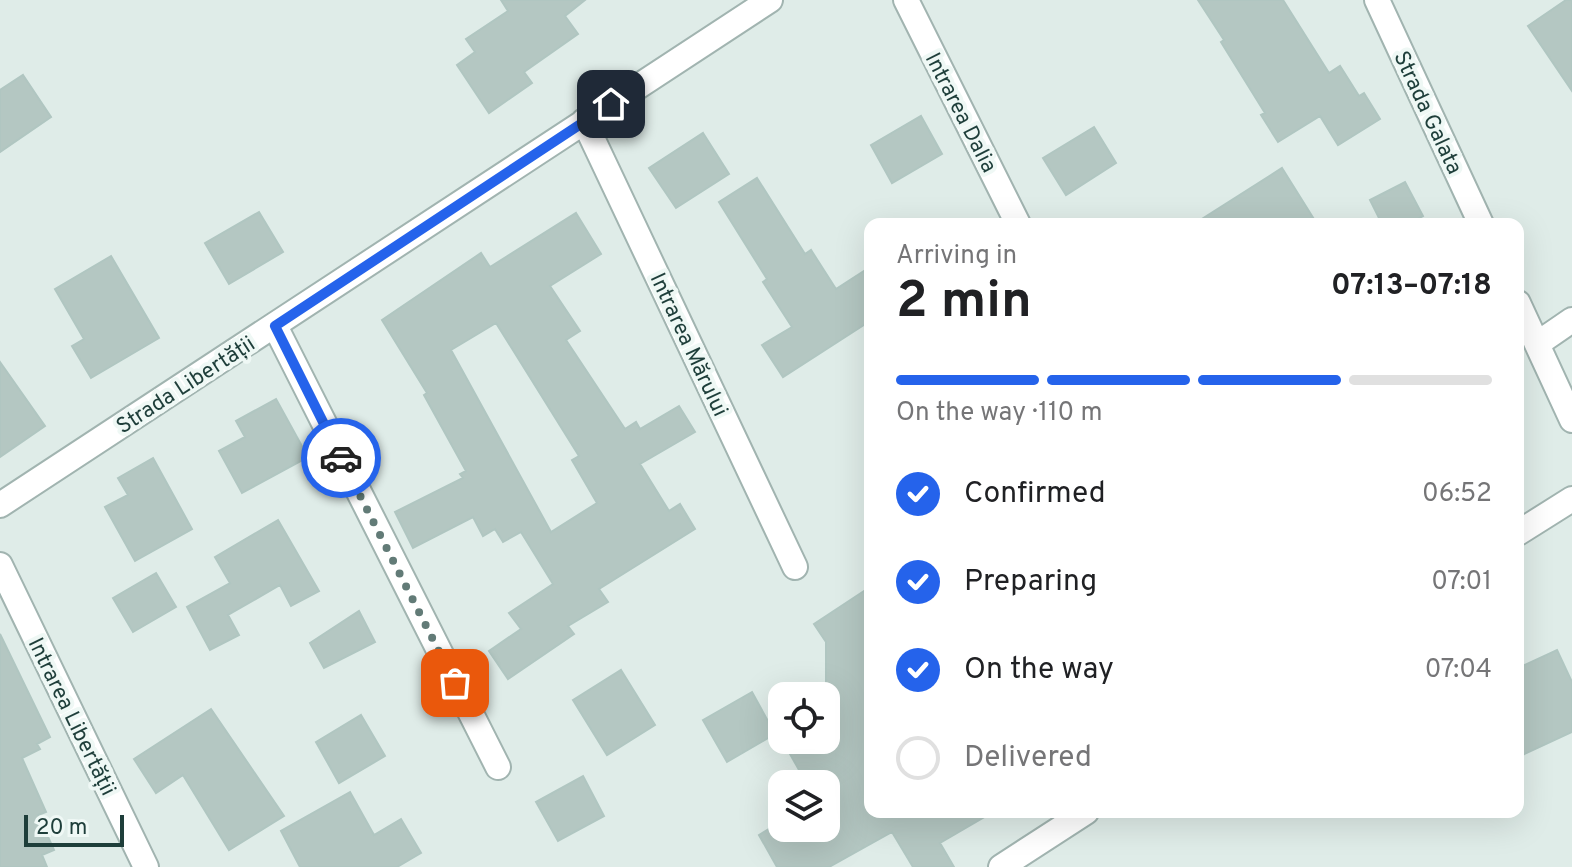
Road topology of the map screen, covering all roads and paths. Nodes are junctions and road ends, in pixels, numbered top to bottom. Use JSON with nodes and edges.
{"nodes":[{"id":1,"x":770,"y":0,"type":"edge"},
{"id":2,"x":906,"y":0,"type":"edge"},
{"id":3,"x":1377,"y":0,"type":"edge"},
{"id":4,"x":584,"y":121,"type":"junction"},
{"id":5,"x":1015,"y":218,"type":"edge"},
{"id":6,"x":1478,"y":218,"type":"edge"},
{"id":7,"x":1524,"y":316,"type":"edge"},
{"id":8,"x":1572,"y":320,"type":"edge"},
{"id":9,"x":275,"y":326,"type":"junction"},
{"id":10,"x":1537,"y":344,"type":"junction"},
{"id":11,"x":1572,"y":420,"type":"edge"},
{"id":12,"x":1572,"y":499,"type":"edge"},
{"id":13,"x":0,"y":505,"type":"edge"},
{"id":14,"x":1524,"y":529,"type":"edge"},
{"id":15,"x":0,"y":565,"type":"edge"},
{"id":16,"x":795,"y":567,"type":"dead end"},
{"id":17,"x":498,"y":767,"type":"dead end"},
{"id":18,"x":1077,"y":818,"type":"edge"},
{"id":19,"x":146,"y":867,"type":"edge"},
{"id":20,"x":1001,"y":867,"type":"edge"}],
"edges":[{"from":1,"to":4,"type":"street","name":"Strada Libertății"},
{"from":2,"to":5,"type":"street","name":"Intrarea Dalia"},
{"from":3,"to":6,"type":"street","name":"Strada Galata"},
{"from":4,"to":9,"type":"street","name":"Strada Libertății"},
{"from":4,"to":16,"type":"street","name":"Intrarea Mărului"},
{"from":7,"to":10,"type":"street"},
{"from":8,"to":10,"type":"street"},
{"from":9,"to":13,"type":"street","name":"Strada Libertății"},
{"from":9,"to":17,"type":"street"},
{"from":10,"to":11,"type":"street"},
{"from":12,"to":14,"type":"street"},
{"from":15,"to":19,"type":"street","name":"Intrarea Libertății"},
{"from":18,"to":20,"type":"street"}]}
